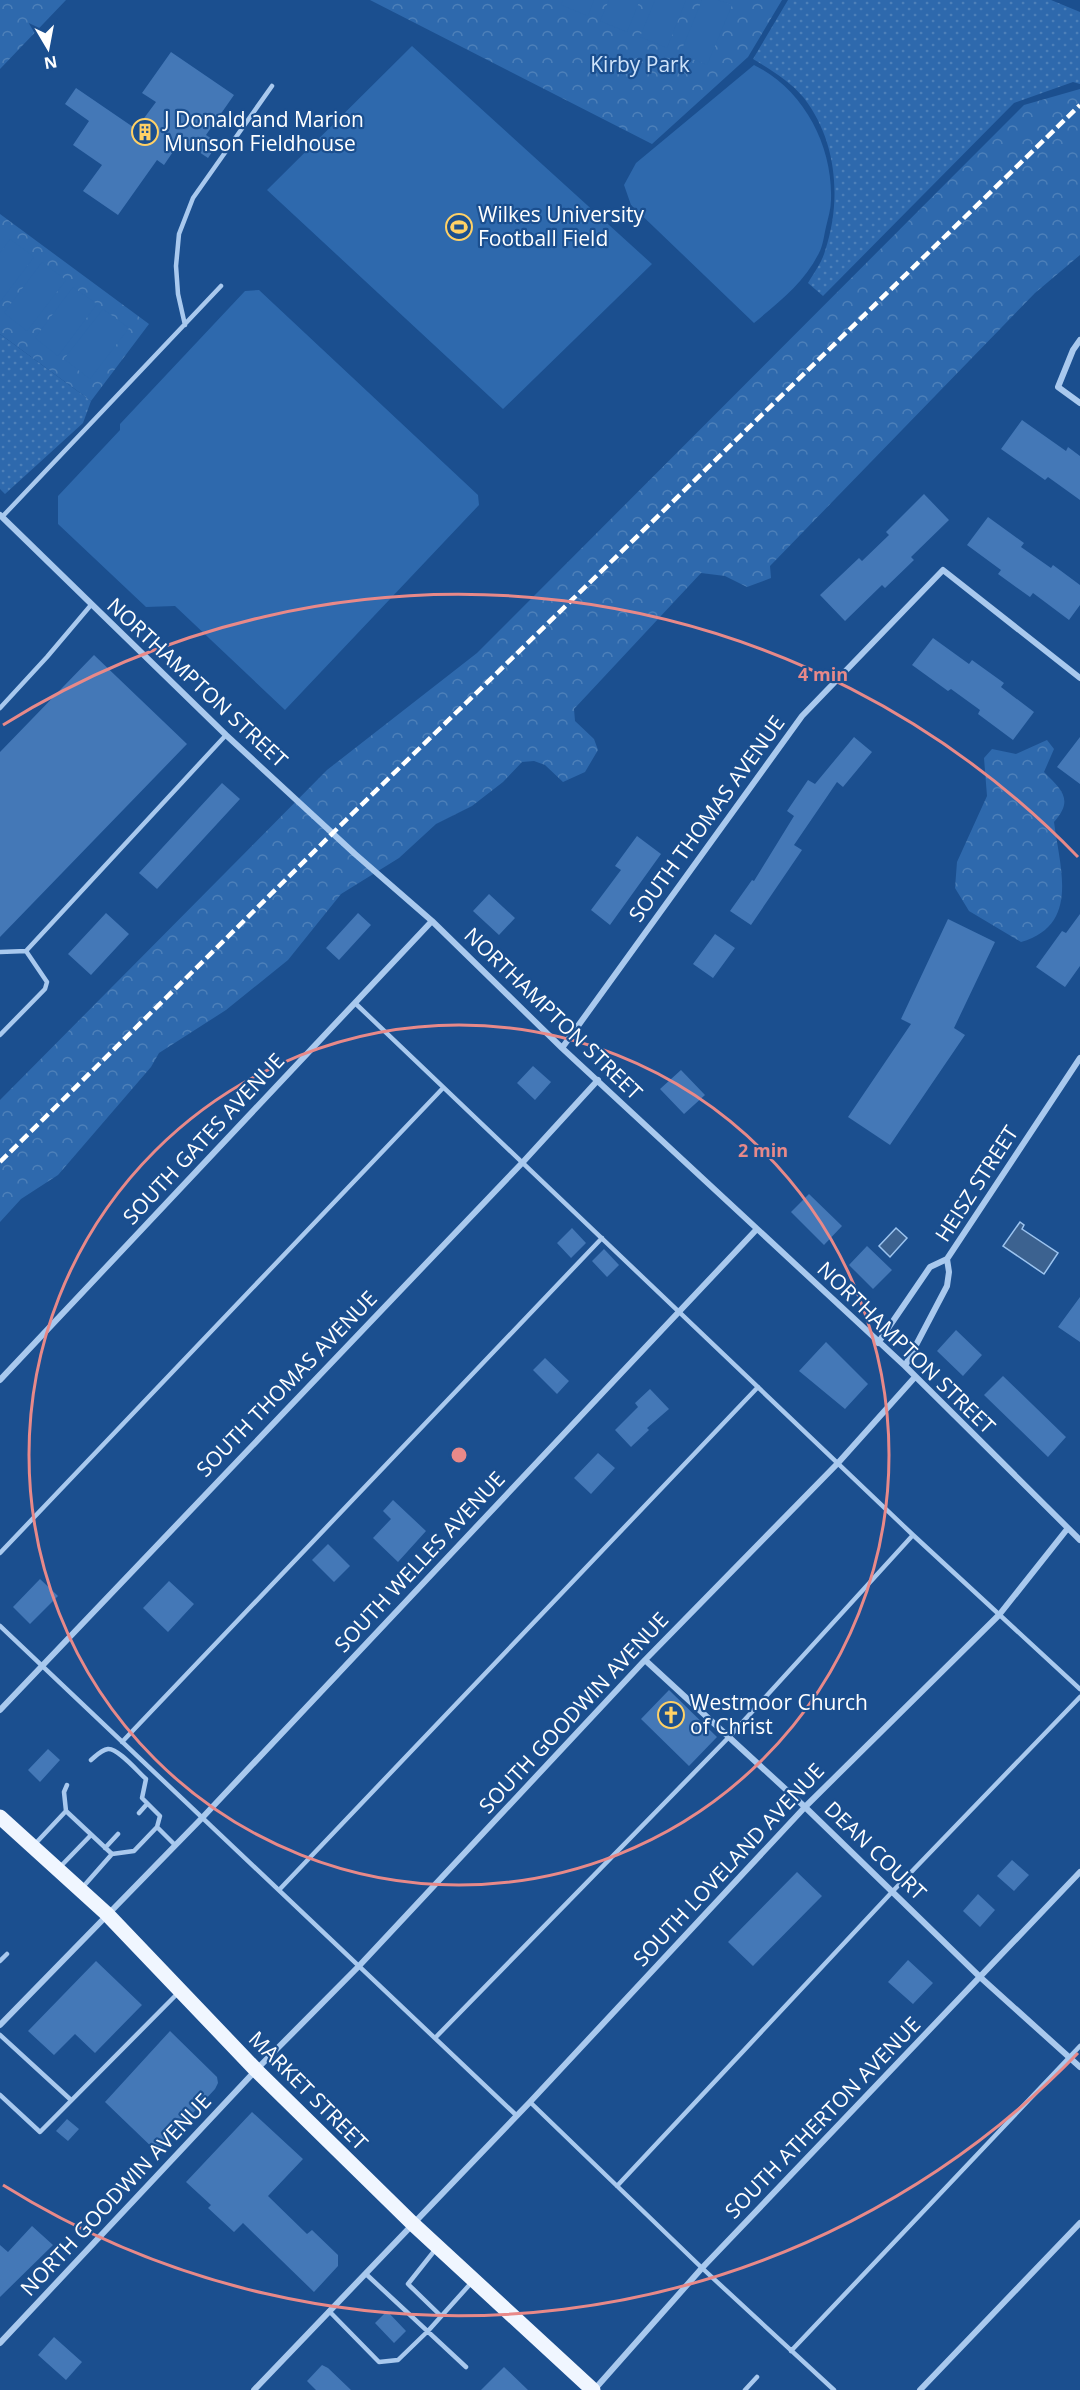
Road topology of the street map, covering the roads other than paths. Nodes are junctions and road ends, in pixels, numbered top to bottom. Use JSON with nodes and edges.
{"nodes":[{"id":1,"x":272,"y":86,"type":"dead end"},
{"id":2,"x":221,"y":286,"type":"dead end"},
{"id":3,"x":185,"y":325,"type":"junction"},
{"id":4,"x":1080,"y":340,"type":"edge"},
{"id":5,"x":1080,"y":403,"type":"edge"},
{"id":6,"x":1,"y":516,"type":"edge"},
{"id":7,"x":91,"y":605,"type":"junction"},
{"id":8,"x":1080,"y":678,"type":"edge"},
{"id":9,"x":0,"y":708,"type":"edge"},
{"id":10,"x":226,"y":735,"type":"junction"},
{"id":11,"x":432,"y":921,"type":"junction"},
{"id":12,"x":26,"y":951,"type":"junction"},
{"id":13,"x":0,"y":952,"type":"edge"},
{"id":14,"x":355,"y":1003,"type":"junction"},
{"id":15,"x":0,"y":1035,"type":"edge"},
{"id":16,"x":562,"y":1048,"type":"junction"},
{"id":17,"x":1080,"y":1058,"type":"edge"},
{"id":18,"x":598,"y":1080,"type":"junction"},
{"id":19,"x":443,"y":1088,"type":"junction"},
{"id":20,"x":523,"y":1162,"type":"junction"},
{"id":21,"x":756,"y":1230,"type":"junction"},
{"id":22,"x":602,"y":1239,"type":"junction"},
{"id":23,"x":947,"y":1259,"type":"junction"},
{"id":24,"x":678,"y":1311,"type":"junction"},
{"id":25,"x":878,"y":1343,"type":"junction"},
{"id":26,"x":905,"y":1366,"type":"junction"},
{"id":27,"x":915,"y":1377,"type":"junction"},
{"id":28,"x":0,"y":1380,"type":"edge"},
{"id":29,"x":758,"y":1387,"type":"junction"},
{"id":30,"x":838,"y":1463,"type":"junction"},
{"id":31,"x":1068,"y":1528,"type":"junction"},
{"id":32,"x":913,"y":1535,"type":"junction"},
{"id":33,"x":1080,"y":1540,"type":"edge"},
{"id":34,"x":0,"y":1553,"type":"edge"},
{"id":35,"x":999,"y":1615,"type":"junction"},
{"id":36,"x":0,"y":1626,"type":"edge"},
{"id":37,"x":645,"y":1660,"type":"junction"},
{"id":38,"x":41,"y":1665,"type":"junction"},
{"id":39,"x":1080,"y":1689,"type":"edge"},
{"id":40,"x":1080,"y":1697,"type":"edge"},
{"id":41,"x":0,"y":1710,"type":"edge"},
{"id":42,"x":729,"y":1737,"type":"junction"},
{"id":43,"x":122,"y":1742,"type":"junction"},
{"id":44,"x":91,"y":1760,"type":"dead end"},
{"id":45,"x":67,"y":1785,"type":"dead end"},
{"id":46,"x":147,"y":1804,"type":"junction"},
{"id":47,"x":805,"y":1807,"type":"junction"},
{"id":48,"x":66,"y":1811,"type":"junction"},
{"id":49,"x":138,"y":1813,"type":"dead end"},
{"id":50,"x":0,"y":1817,"type":"edge"},
{"id":51,"x":202,"y":1818,"type":"junction"},
{"id":52,"x":157,"y":1827,"type":"junction"},
{"id":53,"x":118,"y":1834,"type":"dead end"},
{"id":54,"x":91,"y":1835,"type":"junction"},
{"id":55,"x":175,"y":1845,"type":"junction"},
{"id":56,"x":32,"y":1846,"type":"junction"},
{"id":57,"x":105,"y":1848,"type":"junction"},
{"id":58,"x":112,"y":1854,"type":"junction"},
{"id":59,"x":58,"y":1869,"type":"junction"},
{"id":60,"x":1080,"y":1872,"type":"edge"},
{"id":61,"x":81,"y":1890,"type":"junction"},
{"id":62,"x":279,"y":1890,"type":"junction"},
{"id":63,"x":892,"y":1892,"type":"junction"},
{"id":64,"x":107,"y":1914,"type":"junction"},
{"id":65,"x":7,"y":1954,"type":"dead end"},
{"id":66,"x":0,"y":1961,"type":"edge"},
{"id":67,"x":359,"y":1966,"type":"junction"},
{"id":68,"x":980,"y":1977,"type":"junction"},
{"id":69,"x":180,"y":1991,"type":"junction"},
{"id":70,"x":0,"y":2025,"type":"edge"},
{"id":71,"x":0,"y":2035,"type":"edge"},
{"id":72,"x":435,"y":2038,"type":"junction"},
{"id":73,"x":1080,"y":2046,"type":"edge"},
{"id":74,"x":1070,"y":2057,"type":"junction"},
{"id":75,"x":1080,"y":2067,"type":"edge"},
{"id":76,"x":256,"y":2070,"type":"junction"},
{"id":77,"x":0,"y":2095,"type":"edge"},
{"id":78,"x":71,"y":2100,"type":"junction"},
{"id":79,"x":530,"y":2102,"type":"junction"},
{"id":80,"x":516,"y":2115,"type":"junction"},
{"id":81,"x":616,"y":2186,"type":"junction"},
{"id":82,"x":1080,"y":2223,"type":"edge"},
{"id":83,"x":413,"y":2224,"type":"junction"},
{"id":84,"x":438,"y":2247,"type":"junction"},
{"id":85,"x":702,"y":2268,"type":"junction"},
{"id":86,"x":366,"y":2274,"type":"junction"},
{"id":87,"x":473,"y":2280,"type":"junction"},
{"id":88,"x":329,"y":2312,"type":"junction"},
{"id":89,"x":441,"y":2316,"type":"junction"},
{"id":90,"x":428,"y":2331,"type":"junction"},
{"id":91,"x":0,"y":2343,"type":"edge"},
{"id":92,"x":791,"y":2351,"type":"junction"},
{"id":93,"x":466,"y":2367,"type":"dead end"},
{"id":94,"x":757,"y":2377,"type":"dead end"},
{"id":95,"x":254,"y":2390,"type":"edge"},
{"id":96,"x":593,"y":2390,"type":"edge"},
{"id":97,"x":744,"y":2390,"type":"edge"},
{"id":98,"x":834,"y":2390,"type":"edge"},
{"id":99,"x":920,"y":2390,"type":"edge"}],
"edges":[{"from":1,"to":3,"type":"lane"},
{"from":2,"to":3,"type":"lane"},
{"from":3,"to":6,"type":"lane"},
{"from":4,"to":5,"type":"street"},
{"from":6,"to":7,"type":"street","name":"NORTHAMPTON STREET"},
{"from":7,"to":9,"type":"lane"},
{"from":7,"to":10,"type":"street","name":"NORTHAMPTON STREET"},
{"from":8,"to":16,"type":"street","name":"SOUTH THOMAS AVENUE"},
{"from":10,"to":11,"type":"street","name":"NORTHAMPTON STREET"},
{"from":10,"to":12,"type":"lane"},
{"from":11,"to":14,"type":"street","name":"SOUTH GATES AVENUE"},
{"from":11,"to":16,"type":"street","name":"NORTHAMPTON STREET"},
{"from":12,"to":13,"type":"lane"},
{"from":12,"to":15,"type":"lane"},
{"from":14,"to":19,"type":"lane"},
{"from":14,"to":28,"type":"street","name":"SOUTH GATES AVENUE"},
{"from":16,"to":18,"type":"street","name":"NORTHAMPTON STREET"},
{"from":17,"to":23,"type":"street","name":"HEISZ STREET"},
{"from":18,"to":20,"type":"street","name":"SOUTH THOMAS AVENUE"},
{"from":18,"to":21,"type":"street","name":"NORTHAMPTON STREET"},
{"from":19,"to":20,"type":"lane"},
{"from":19,"to":34,"type":"lane"},
{"from":20,"to":22,"type":"lane"},
{"from":20,"to":38,"type":"street","name":"SOUTH THOMAS AVENUE"},
{"from":21,"to":24,"type":"street","name":"SOUTH WELLES AVENUE"},
{"from":21,"to":25,"type":"street","name":"NORTHAMPTON STREET"},
{"from":22,"to":24,"type":"lane"},
{"from":22,"to":43,"type":"lane"},
{"from":23,"to":25,"type":"street"},
{"from":23,"to":26,"type":"street","name":"HEISZ STREET"},
{"from":24,"to":29,"type":"lane"},
{"from":24,"to":51,"type":"street","name":"SOUTH WELLES AVENUE"},
{"from":25,"to":26,"type":"street","name":"NORTHAMPTON STREET"},
{"from":26,"to":27,"type":"street","name":"NORTHAMPTON STREET"},
{"from":27,"to":30,"type":"street","name":"SOUTH GOODWIN AVENUE"},
{"from":27,"to":31,"type":"street","name":"NORTHAMPTON STREET"},
{"from":29,"to":30,"type":"lane"},
{"from":29,"to":62,"type":"lane"},
{"from":30,"to":32,"type":"lane"},
{"from":30,"to":37,"type":"street","name":"SOUTH GOODWIN AVENUE"},
{"from":31,"to":33,"type":"street","name":"NORTHAMPTON STREET"},
{"from":31,"to":35,"type":"street","name":"SOUTH LOVELAND AVENUE"},
{"from":32,"to":35,"type":"lane"},
{"from":32,"to":42,"type":"lane"},
{"from":35,"to":39,"type":"lane"},
{"from":35,"to":47,"type":"street","name":"SOUTH LOVELAND AVENUE"},
{"from":36,"to":38,"type":"lane"},
{"from":37,"to":42,"type":"street","name":"DEAN COURT"},
{"from":37,"to":67,"type":"street","name":"SOUTH GOODWIN AVENUE"},
{"from":38,"to":41,"type":"street","name":"SOUTH THOMAS AVENUE"},
{"from":38,"to":43,"type":"lane"},
{"from":40,"to":63,"type":"lane"},
{"from":42,"to":47,"type":"street","name":"DEAN COURT"},
{"from":42,"to":72,"type":"lane"},
{"from":43,"to":51,"type":"lane"},
{"from":44,"to":46,"type":"lane"},
{"from":45,"to":48,"type":"lane"},
{"from":46,"to":49,"type":"lane"},
{"from":46,"to":52,"type":"lane"},
{"from":47,"to":63,"type":"street","name":"DEAN COURT"},
{"from":47,"to":79,"type":"street","name":"SOUTH LOVELAND AVENUE"},
{"from":48,"to":54,"type":"lane"},
{"from":48,"to":56,"type":"lane"},
{"from":50,"to":56,"type":"main road","name":"MARKET STREET"},
{"from":51,"to":55,"type":"street","name":"SOUTH WELLES AVENUE"},
{"from":51,"to":62,"type":"lane"},
{"from":52,"to":55,"type":"lane"},
{"from":52,"to":58,"type":"lane"},
{"from":53,"to":57,"type":"lane"},
{"from":54,"to":57,"type":"lane"},
{"from":54,"to":59,"type":"lane"},
{"from":55,"to":64,"type":"street","name":"SOUTH WELLES AVENUE"},
{"from":56,"to":59,"type":"main road","name":"MARKET STREET"},
{"from":57,"to":58,"type":"lane"},
{"from":58,"to":61,"type":"lane"},
{"from":59,"to":61,"type":"main road","name":"MARKET STREET"},
{"from":60,"to":68,"type":"street","name":"SOUTH ATHERTON AVENUE"},
{"from":61,"to":64,"type":"main road","name":"MARKET STREET"},
{"from":62,"to":67,"type":"lane"},
{"from":63,"to":68,"type":"street","name":"DEAN COURT"},
{"from":63,"to":81,"type":"lane"},
{"from":64,"to":69,"type":"main road","name":"MARKET STREET"},
{"from":64,"to":70,"type":"street","name":"SOUTH WELLES AVENUE"},
{"from":65,"to":66,"type":"lane"},
{"from":67,"to":72,"type":"lane"},
{"from":67,"to":76,"type":"street","name":"SOUTH GOODWIN AVENUE"},
{"from":68,"to":74,"type":"street","name":"DEAN COURT"},
{"from":68,"to":85,"type":"street","name":"SOUTH ATHERTON AVENUE"},
{"from":69,"to":76,"type":"main road","name":"MARKET STREET"},
{"from":69,"to":78,"type":"lane"},
{"from":71,"to":78,"type":"lane"},
{"from":72,"to":80,"type":"lane"},
{"from":73,"to":74,"type":"lane"},
{"from":74,"to":75,"type":"street","name":"DEAN COURT"},
{"from":74,"to":92,"type":"lane"},
{"from":76,"to":83,"type":"main road","name":"MARKET STREET"},
{"from":76,"to":91,"type":"street","name":"NORTH GOODWIN AVENUE"},
{"from":77,"to":78,"type":"lane"},
{"from":79,"to":80,"type":"street","name":"SOUTH LOVELAND AVENUE"},
{"from":79,"to":81,"type":"lane"},
{"from":80,"to":83,"type":"street","name":"SOUTH LOVELAND AVENUE"},
{"from":81,"to":85,"type":"lane"},
{"from":82,"to":99,"type":"street"},
{"from":83,"to":84,"type":"main road","name":"MARKET STREET"},
{"from":83,"to":86,"type":"street","name":"SOUTH LOVELAND AVENUE"},
{"from":84,"to":87,"type":"main road","name":"MARKET STREET"},
{"from":84,"to":89,"type":"lane"},
{"from":85,"to":92,"type":"lane"},
{"from":85,"to":96,"type":"street","name":"SOUTH ATHERTON AVENUE"},
{"from":86,"to":88,"type":"street","name":"SOUTH LOVELAND AVENUE"},
{"from":86,"to":90,"type":"lane"},
{"from":87,"to":89,"type":"lane"},
{"from":87,"to":96,"type":"main road","name":"MARKET STREET"},
{"from":88,"to":90,"type":"lane"},
{"from":88,"to":95,"type":"street","name":"SOUTH LOVELAND AVENUE"},
{"from":89,"to":90,"type":"lane"},
{"from":90,"to":93,"type":"lane"},
{"from":92,"to":98,"type":"lane"},
{"from":94,"to":97,"type":"lane"}]}
